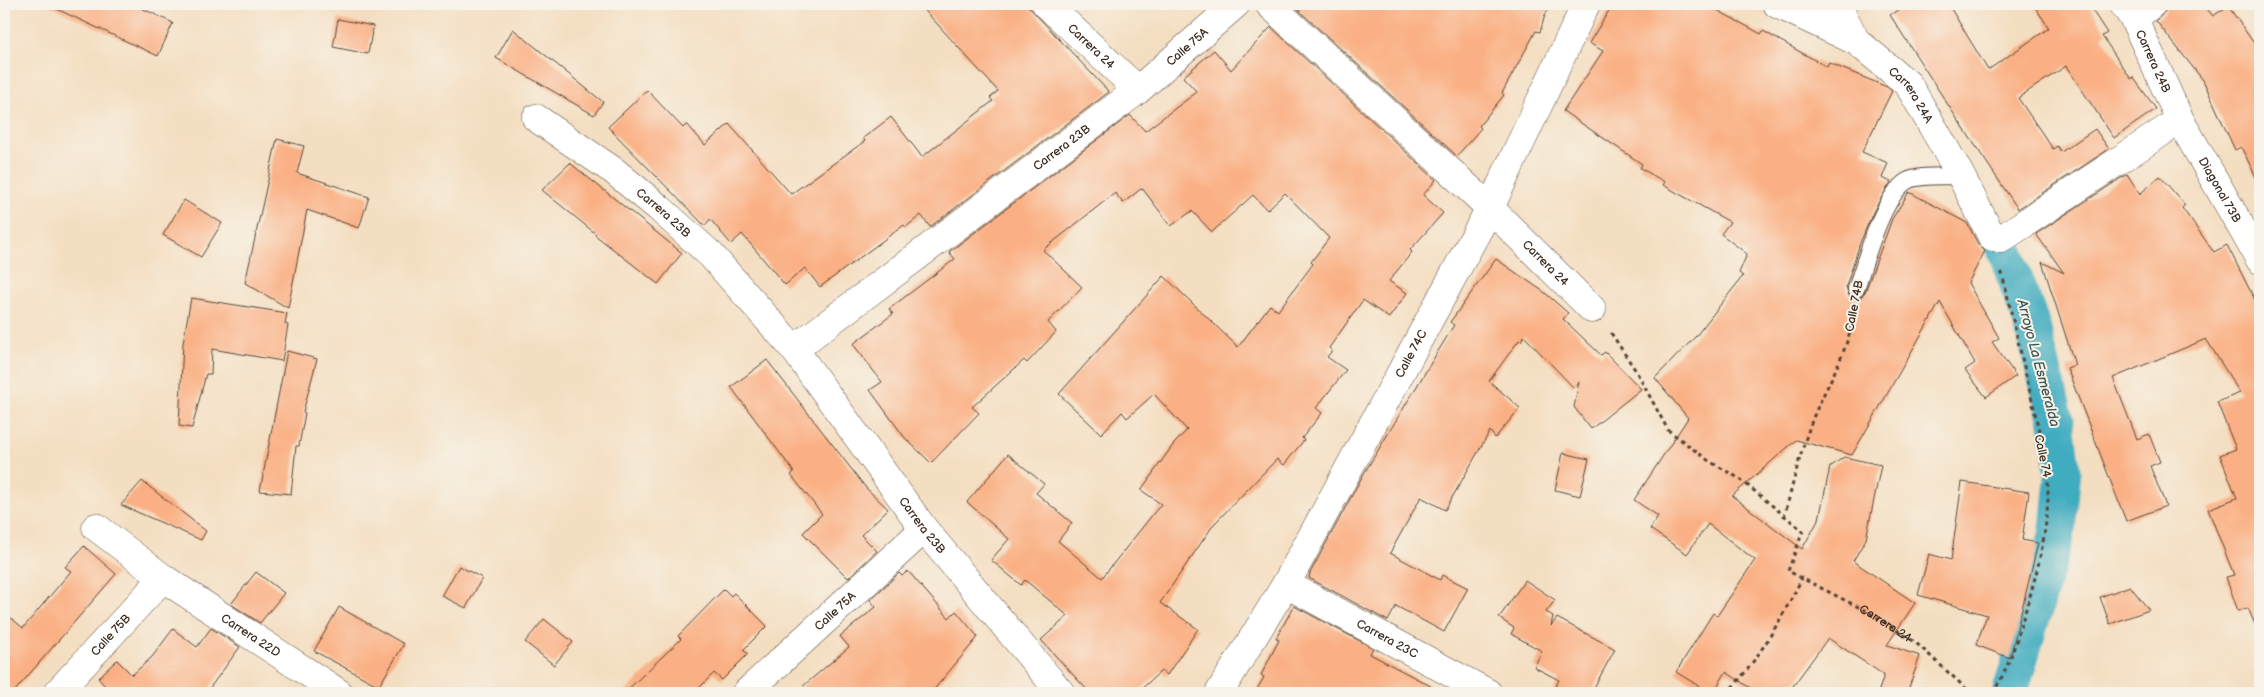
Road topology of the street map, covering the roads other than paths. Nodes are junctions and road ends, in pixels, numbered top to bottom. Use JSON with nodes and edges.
{"nodes":[{"id":1,"x":1046,"y":4,"type":"edge"},
{"id":2,"x":1236,"y":4,"type":"edge"},
{"id":3,"x":1270,"y":4,"type":"edge"},
{"id":4,"x":1586,"y":4,"type":"edge"},
{"id":5,"x":1777,"y":4,"type":"edge"},
{"id":6,"x":1837,"y":4,"type":"edge"},
{"id":7,"x":2136,"y":9,"type":"edge"},
{"id":8,"x":1856,"y":41,"type":"junction"},
{"id":9,"x":1138,"y":90,"type":"junction"},
{"id":10,"x":536,"y":118,"type":"dead end"},
{"id":11,"x":2180,"y":120,"type":"junction"},
{"id":12,"x":1961,"y":176,"type":"junction"},
{"id":13,"x":1490,"y":208,"type":"junction"},
{"id":14,"x":2260,"y":260,"type":"edge"},
{"id":15,"x":1856,"y":289,"type":"road end"},
{"id":16,"x":1592,"y":309,"type":"road end"},
{"id":17,"x":794,"y":349,"type":"junction"},
{"id":18,"x":96,"y":527,"type":"dead end"},
{"id":19,"x":924,"y":529,"type":"junction"},
{"id":20,"x":163,"y":578,"type":"junction"},
{"id":21,"x":1286,"y":584,"type":"junction"},
{"id":22,"x":57,"y":693,"type":"edge"},
{"id":23,"x":339,"y":693,"type":"edge"},
{"id":24,"x":746,"y":693,"type":"edge"},
{"id":25,"x":1061,"y":693,"type":"edge"},
{"id":26,"x":1219,"y":693,"type":"edge"},
{"id":27,"x":1488,"y":693,"type":"edge"}],
"edges":[{"from":1,"to":9,"type":"street","name":"Carrera 24"},
{"from":2,"to":9,"type":"street","name":"Calle 75A"},
{"from":3,"to":13,"type":"street","name":"Carrera 24"},
{"from":4,"to":13,"type":"street","name":"Calle 74C"},
{"from":5,"to":8,"type":"street","name":"Carrera 24A"},
{"from":6,"to":8,"type":"street"},
{"from":7,"to":11,"type":"street","name":"Carrera 24B"},
{"from":8,"to":12,"type":"street","name":"Carrera 24A"},
{"from":9,"to":17,"type":"street","name":"Carrera 23B"},
{"from":10,"to":17,"type":"street","name":"Carrera 23B"},
{"from":11,"to":12,"type":"street","name":"Carrera 24A"},
{"from":11,"to":14,"type":"street","name":"Diagonal 73B"},
{"from":12,"to":15,"type":"lane","name":"Calle 74B"},
{"from":13,"to":16,"type":"street","name":"Carrera 24"},
{"from":13,"to":21,"type":"street","name":"Calle 74C"},
{"from":17,"to":19,"type":"street","name":"Carrera 23B"},
{"from":18,"to":20,"type":"street","name":"Carrera 22D"},
{"from":19,"to":24,"type":"street","name":"Calle 75A"},
{"from":19,"to":25,"type":"street","name":"Carrera 23B"},
{"from":20,"to":22,"type":"street","name":"Calle 75B"},
{"from":20,"to":23,"type":"street","name":"Carrera 22D"},
{"from":21,"to":26,"type":"street","name":"Calle 74C"},
{"from":21,"to":27,"type":"street","name":"Carrera 23C"}]}
